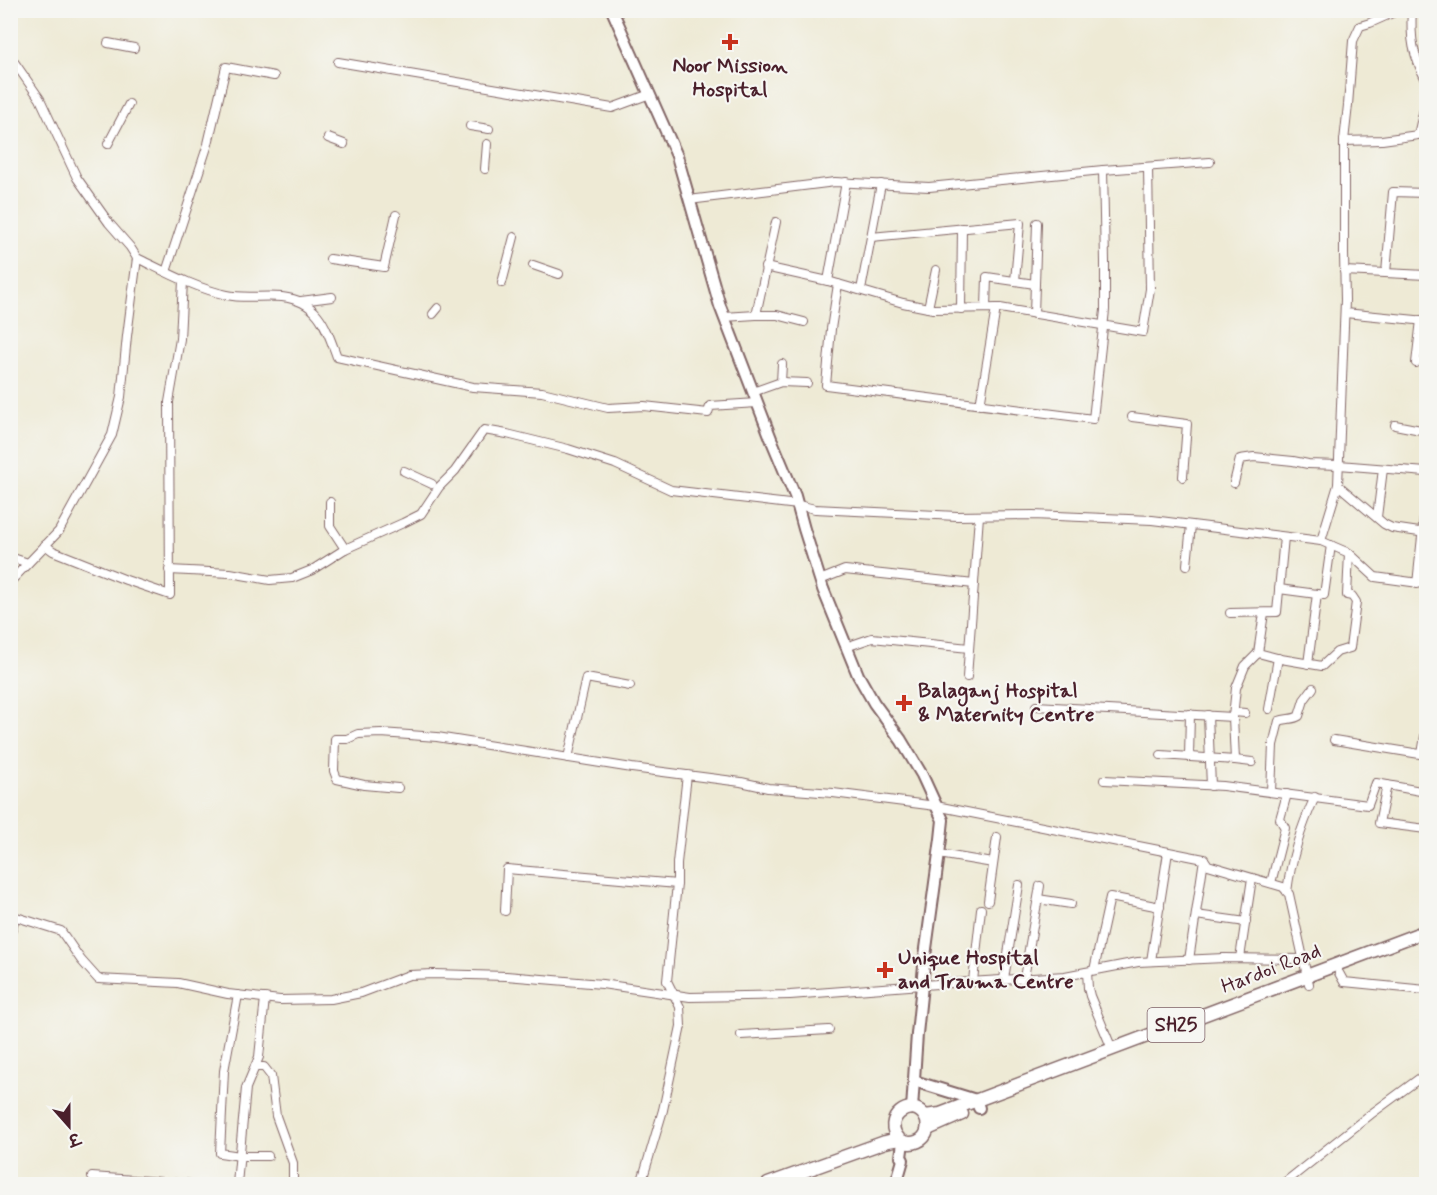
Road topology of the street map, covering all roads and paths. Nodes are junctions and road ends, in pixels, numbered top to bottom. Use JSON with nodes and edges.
{"nodes":[{"id":1,"x":612,"y":10,"type":"edge"},
{"id":2,"x":1399,"y":10,"type":"edge"},
{"id":3,"x":1412,"y":10,"type":"edge"},
{"id":4,"x":108,"y":43,"type":"dead end"},
{"id":5,"x":134,"y":48,"type":"dead end"},
{"id":6,"x":10,"y":56,"type":"edge"},
{"id":7,"x":338,"y":62,"type":"dead end"},
{"id":8,"x":274,"y":76,"type":"dead end"},
{"id":9,"x":1426,"y":80,"type":"edge"},
{"id":10,"x":650,"y":94,"type":"junction"},
{"id":11,"x":129,"y":104,"type":"dead end"},
{"id":12,"x":1426,"y":107,"type":"edge"},
{"id":13,"x":470,"y":126,"type":"dead end"},
{"id":14,"x":489,"y":129,"type":"dead end"},
{"id":15,"x":327,"y":138,"type":"dead end"},
{"id":16,"x":1344,"y":141,"type":"junction"},
{"id":17,"x":108,"y":144,"type":"dead end"},
{"id":18,"x":344,"y":144,"type":"dead end"},
{"id":19,"x":487,"y":144,"type":"dead end"},
{"id":20,"x":1210,"y":162,"type":"dead end"},
{"id":21,"x":1148,"y":167,"type":"junction"},
{"id":22,"x":485,"y":169,"type":"dead end"},
{"id":23,"x":1103,"y":170,"type":"junction"},
{"id":24,"x":846,"y":182,"type":"junction"},
{"id":25,"x":881,"y":184,"type":"junction"},
{"id":26,"x":1426,"y":193,"type":"edge"},
{"id":27,"x":689,"y":200,"type":"junction"},
{"id":28,"x":396,"y":215,"type":"dead end"},
{"id":29,"x":776,"y":222,"type":"dead end"},
{"id":30,"x":1037,"y":223,"type":"dead end"},
{"id":31,"x":962,"y":228,"type":"junction"},
{"id":32,"x":514,"y":237,"type":"dead end"},
{"id":33,"x":871,"y":237,"type":"junction"},
{"id":34,"x":137,"y":258,"type":"junction"},
{"id":35,"x":330,"y":259,"type":"dead end"},
{"id":36,"x":533,"y":265,"type":"dead end"},
{"id":37,"x":765,"y":267,"type":"junction"},
{"id":38,"x":936,"y":270,"type":"dead end"},
{"id":39,"x":1344,"y":271,"type":"junction"},
{"id":40,"x":165,"y":272,"type":"junction"},
{"id":41,"x":1386,"y":273,"type":"junction"},
{"id":42,"x":559,"y":274,"type":"dead end"},
{"id":43,"x":1426,"y":275,"type":"edge"},
{"id":44,"x":183,"y":281,"type":"junction"},
{"id":45,"x":828,"y":281,"type":"junction"},
{"id":46,"x":1015,"y":281,"type":"junction"},
{"id":47,"x":502,"y":282,"type":"dead end"},
{"id":48,"x":838,"y":284,"type":"junction"},
{"id":49,"x":1035,"y":284,"type":"junction"},
{"id":50,"x":861,"y":290,"type":"junction"},
{"id":51,"x":332,"y":297,"type":"dead end"},
{"id":52,"x":301,"y":302,"type":"junction"},
{"id":53,"x":986,"y":308,"type":"junction"},
{"id":54,"x":996,"y":308,"type":"junction"},
{"id":55,"x":928,"y":309,"type":"junction"},
{"id":56,"x":961,"y":309,"type":"junction"},
{"id":57,"x":1345,"y":313,"type":"junction"},
{"id":58,"x":1034,"y":314,"type":"junction"},
{"id":59,"x":756,"y":315,"type":"junction"},
{"id":60,"x":724,"y":317,"type":"junction"},
{"id":61,"x":1424,"y":321,"type":"edge"},
{"id":62,"x":804,"y":322,"type":"dead end"},
{"id":63,"x":1103,"y":325,"type":"junction"},
{"id":64,"x":1416,"y":363,"type":"dead end"},
{"id":65,"x":782,"y":364,"type":"dead end"},
{"id":66,"x":781,"y":382,"type":"junction"},
{"id":67,"x":807,"y":383,"type":"dead end"},
{"id":68,"x":753,"y":392,"type":"junction"},
{"id":69,"x":757,"y":403,"type":"junction"},
{"id":70,"x":980,"y":405,"type":"junction"},
{"id":71,"x":1132,"y":417,"type":"dead end"},
{"id":72,"x":1395,"y":425,"type":"dead end"},
{"id":73,"x":1426,"y":431,"type":"edge"},
{"id":74,"x":1339,"y":465,"type":"junction"},
{"id":75,"x":1383,"y":468,"type":"junction"},
{"id":76,"x":404,"y":471,"type":"dead end"},
{"id":77,"x":1426,"y":472,"type":"edge"},
{"id":78,"x":1183,"y":477,"type":"dead end"},
{"id":79,"x":1234,"y":483,"type":"dead end"},
{"id":80,"x":432,"y":484,"type":"dead end"},
{"id":81,"x":1338,"y":485,"type":"junction"},
{"id":82,"x":1426,"y":499,"type":"edge"},
{"id":83,"x":330,"y":502,"type":"dead end"},
{"id":84,"x":798,"y":505,"type":"junction"},
{"id":85,"x":979,"y":516,"type":"junction"},
{"id":86,"x":1377,"y":517,"type":"junction"},
{"id":87,"x":1191,"y":525,"type":"junction"},
{"id":88,"x":1425,"y":533,"type":"edge"},
{"id":89,"x":1284,"y":537,"type":"junction"},
{"id":90,"x":1321,"y":541,"type":"junction"},
{"id":91,"x":45,"y":545,"type":"junction"},
{"id":92,"x":1331,"y":545,"type":"junction"},
{"id":93,"x":345,"y":549,"type":"junction"},
{"id":94,"x":1349,"y":553,"type":"junction"},
{"id":95,"x":10,"y":557,"type":"edge"},
{"id":96,"x":28,"y":563,"type":"junction"},
{"id":97,"x":1187,"y":565,"type":"dead end"},
{"id":98,"x":169,"y":570,"type":"junction"},
{"id":99,"x":820,"y":580,"type":"junction"},
{"id":100,"x":10,"y":582,"type":"edge"},
{"id":101,"x":974,"y":584,"type":"junction"},
{"id":102,"x":1417,"y":584,"type":"junction"},
{"id":103,"x":1426,"y":584,"type":"edge"},
{"id":104,"x":1279,"y":589,"type":"junction"},
{"id":105,"x":1317,"y":594,"type":"junction"},
{"id":106,"x":1230,"y":613,"type":"dead end"},
{"id":107,"x":1264,"y":613,"type":"junction"},
{"id":108,"x":846,"y":647,"type":"junction"},
{"id":109,"x":969,"y":648,"type":"junction"},
{"id":110,"x":1258,"y":653,"type":"junction"},
{"id":111,"x":1278,"y":658,"type":"junction"},
{"id":112,"x":1308,"y":664,"type":"junction"},
{"id":113,"x":967,"y":677,"type":"dead end"},
{"id":114,"x":630,"y":686,"type":"dead end"},
{"id":115,"x":1313,"y":688,"type":"dead end"},
{"id":116,"x":1036,"y":706,"type":"dead end"},
{"id":117,"x":1269,"y":710,"type":"dead end"},
{"id":118,"x":1245,"y":713,"type":"dead end"},
{"id":119,"x":1190,"y":714,"type":"junction"},
{"id":120,"x":1234,"y":714,"type":"junction"},
{"id":121,"x":1208,"y":715,"type":"junction"},
{"id":122,"x":1426,"y":730,"type":"edge"},
{"id":123,"x":1334,"y":740,"type":"dead end"},
{"id":124,"x":1161,"y":755,"type":"dead end"},
{"id":125,"x":1424,"y":755,"type":"edge"},
{"id":126,"x":1190,"y":757,"type":"junction"},
{"id":127,"x":568,"y":758,"type":"junction"},
{"id":128,"x":1210,"y":758,"type":"junction"},
{"id":129,"x":1235,"y":760,"type":"junction"},
{"id":130,"x":1252,"y":762,"type":"dead end"},
{"id":131,"x":687,"y":775,"type":"junction"},
{"id":132,"x":1104,"y":780,"type":"dead end"},
{"id":133,"x":1387,"y":785,"type":"junction"},
{"id":134,"x":1211,"y":786,"type":"junction"},
{"id":135,"x":398,"y":788,"type":"dead end"},
{"id":136,"x":1271,"y":792,"type":"junction"},
{"id":137,"x":1426,"y":792,"type":"edge"},
{"id":138,"x":1287,"y":794,"type":"junction"},
{"id":139,"x":1315,"y":797,"type":"junction"},
{"id":140,"x":936,"y":806,"type":"junction"},
{"id":141,"x":1426,"y":829,"type":"edge"},
{"id":142,"x":997,"y":837,"type":"dead end"},
{"id":143,"x":1168,"y":852,"type":"junction"},
{"id":144,"x":939,"y":854,"type":"junction"},
{"id":145,"x":1204,"y":859,"type":"junction"},
{"id":146,"x":993,"y":863,"type":"junction"},
{"id":147,"x":1252,"y":878,"type":"junction"},
{"id":148,"x":1271,"y":883,"type":"junction"},
{"id":149,"x":677,"y":884,"type":"junction"},
{"id":150,"x":1019,"y":885,"type":"dead end"},
{"id":151,"x":1040,"y":886,"type":"dead end"},
{"id":152,"x":1287,"y":892,"type":"junction"},
{"id":153,"x":1038,"y":899,"type":"junction"},
{"id":154,"x":988,"y":901,"type":"dead end"},
{"id":155,"x":1071,"y":904,"type":"dead end"},
{"id":156,"x":1160,"y":907,"type":"junction"},
{"id":157,"x":981,"y":909,"type":"dead end"},
{"id":158,"x":505,"y":911,"type":"dead end"},
{"id":159,"x":1196,"y":915,"type":"junction"},
{"id":160,"x":13,"y":916,"type":"edge"},
{"id":161,"x":1246,"y":922,"type":"junction"},
{"id":162,"x":1426,"y":931,"type":"edge"},
{"id":163,"x":10,"y":937,"type":"edge"},
{"id":164,"x":1426,"y":940,"type":"edge"},
{"id":165,"x":1240,"y":958,"type":"junction"},
{"id":166,"x":1303,"y":959,"type":"junction"},
{"id":167,"x":1189,"y":960,"type":"junction"},
{"id":168,"x":1151,"y":961,"type":"junction"},
{"id":169,"x":1091,"y":971,"type":"junction"},
{"id":170,"x":1339,"y":973,"type":"junction"},
{"id":171,"x":1024,"y":978,"type":"junction"},
{"id":172,"x":1004,"y":979,"type":"junction"},
{"id":173,"x":1308,"y":980,"type":"junction"},
{"id":174,"x":973,"y":981,"type":"junction"},
{"id":175,"x":922,"y":985,"type":"junction"},
{"id":176,"x":1426,"y":990,"type":"edge"},
{"id":177,"x":673,"y":994,"type":"junction"},
{"id":178,"x":238,"y":995,"type":"junction"},
{"id":179,"x":265,"y":998,"type":"junction"},
{"id":180,"x":829,"y":1030,"type":"dead end"},
{"id":181,"x":741,"y":1035,"type":"dead end"},
{"id":182,"x":1113,"y":1049,"type":"junction"},
{"id":183,"x":255,"y":1066,"type":"junction"},
{"id":184,"x":1426,"y":1074,"type":"edge"},
{"id":185,"x":914,"y":1081,"type":"junction"},
{"id":186,"x":978,"y":1104,"type":"junction"},
{"id":187,"x":912,"y":1108,"type":"junction"},
{"id":188,"x":926,"y":1123,"type":"junction"},
{"id":189,"x":902,"y":1138,"type":"junction"},
{"id":190,"x":240,"y":1156,"type":"junction"},
{"id":191,"x":268,"y":1156,"type":"dead end"},
{"id":192,"x":92,"y":1177,"type":"dead end"},
{"id":193,"x":770,"y":1184,"type":"edge"},
{"id":194,"x":191,"y":1185,"type":"edge"},
{"id":195,"x":237,"y":1185,"type":"edge"},
{"id":196,"x":293,"y":1185,"type":"edge"},
{"id":197,"x":641,"y":1185,"type":"edge"},
{"id":198,"x":756,"y":1185,"type":"edge"},
{"id":199,"x":896,"y":1185,"type":"edge"},
{"id":200,"x":1282,"y":1185,"type":"edge"}],
"edges":[{"from":1,"to":10,"type":"street"},
{"from":2,"to":16,"type":"street"},
{"from":3,"to":9,"type":"street"},
{"from":4,"to":5,"type":"street"},
{"from":6,"to":34,"type":"street"},
{"from":7,"to":10,"type":"street"},
{"from":8,"to":40,"type":"street"},
{"from":10,"to":27,"type":"street"},
{"from":11,"to":17,"type":"street"},
{"from":12,"to":16,"type":"street"},
{"from":13,"to":14,"type":"street"},
{"from":15,"to":18,"type":"street"},
{"from":16,"to":39,"type":"street"},
{"from":19,"to":22,"type":"street"},
{"from":20,"to":21,"type":"street"},
{"from":21,"to":23,"type":"street"},
{"from":21,"to":63,"type":"street"},
{"from":23,"to":25,"type":"street"},
{"from":23,"to":63,"type":"street"},
{"from":24,"to":25,"type":"street"},
{"from":24,"to":27,"type":"street"},
{"from":24,"to":45,"type":"street"},
{"from":25,"to":33,"type":"street"},
{"from":26,"to":41,"type":"street"},
{"from":27,"to":60,"type":"street"},
{"from":28,"to":35,"type":"street"},
{"from":29,"to":37,"type":"street"},
{"from":30,"to":49,"type":"street"},
{"from":31,"to":33,"type":"street"},
{"from":31,"to":46,"type":"street"},
{"from":31,"to":56,"type":"street"},
{"from":32,"to":47,"type":"street"},
{"from":33,"to":50,"type":"street"},
{"from":34,"to":40,"type":"street"},
{"from":34,"to":91,"type":"street"},
{"from":36,"to":42,"type":"street"},
{"from":37,"to":45,"type":"street"},
{"from":37,"to":59,"type":"street"},
{"from":38,"to":55,"type":"street"},
{"from":39,"to":41,"type":"street"},
{"from":39,"to":57,"type":"street"},
{"from":40,"to":44,"type":"street"},
{"from":41,"to":43,"type":"street"},
{"from":44,"to":52,"type":"street"},
{"from":44,"to":98,"type":"street"},
{"from":45,"to":48,"type":"street"},
{"from":46,"to":49,"type":"street"},
{"from":46,"to":53,"type":"street"},
{"from":48,"to":50,"type":"street"},
{"from":48,"to":70,"type":"street"},
{"from":49,"to":58,"type":"street"},
{"from":50,"to":55,"type":"street"},
{"from":51,"to":52,"type":"street"},
{"from":52,"to":69,"type":"street"},
{"from":53,"to":54,"type":"street"},
{"from":53,"to":56,"type":"street"},
{"from":54,"to":58,"type":"street"},
{"from":54,"to":70,"type":"street"},
{"from":55,"to":56,"type":"street"},
{"from":57,"to":61,"type":"street"},
{"from":57,"to":74,"type":"street"},
{"from":58,"to":63,"type":"street"},
{"from":59,"to":60,"type":"street"},
{"from":59,"to":62,"type":"street"},
{"from":60,"to":68,"type":"street"},
{"from":61,"to":64,"type":"street"},
{"from":63,"to":70,"type":"street"},
{"from":65,"to":66,"type":"street"},
{"from":66,"to":67,"type":"street"},
{"from":66,"to":68,"type":"street"},
{"from":68,"to":69,"type":"street"},
{"from":69,"to":84,"type":"street"},
{"from":71,"to":78,"type":"street"},
{"from":72,"to":73,"type":"street"},
{"from":74,"to":75,"type":"street"},
{"from":74,"to":79,"type":"street"},
{"from":74,"to":81,"type":"street"},
{"from":75,"to":77,"type":"street"},
{"from":75,"to":86,"type":"street"},
{"from":76,"to":80,"type":"street"},
{"from":81,"to":86,"type":"street"},
{"from":81,"to":90,"type":"street"},
{"from":82,"to":88,"type":"street"},
{"from":83,"to":93,"type":"street"},
{"from":84,"to":85,"type":"street"},
{"from":84,"to":93,"type":"street"},
{"from":84,"to":99,"type":"street"},
{"from":85,"to":87,"type":"street"},
{"from":85,"to":101,"type":"street"},
{"from":86,"to":88,"type":"street"},
{"from":87,"to":89,"type":"street"},
{"from":87,"to":97,"type":"street"},
{"from":88,"to":102,"type":"street"},
{"from":89,"to":90,"type":"street"},
{"from":89,"to":104,"type":"street"},
{"from":90,"to":92,"type":"street"},
{"from":91,"to":96,"type":"street"},
{"from":91,"to":98,"type":"street"},
{"from":92,"to":94,"type":"street"},
{"from":92,"to":105,"type":"street"},
{"from":93,"to":98,"type":"street"},
{"from":94,"to":102,"type":"street"},
{"from":94,"to":112,"type":"street"},
{"from":95,"to":96,"type":"street"},
{"from":96,"to":100,"type":"street"},
{"from":99,"to":101,"type":"street"},
{"from":99,"to":108,"type":"street"},
{"from":101,"to":109,"type":"street"},
{"from":102,"to":103,"type":"street"},
{"from":104,"to":105,"type":"street"},
{"from":104,"to":107,"type":"street"},
{"from":105,"to":112,"type":"street"},
{"from":106,"to":107,"type":"street"},
{"from":107,"to":110,"type":"street"},
{"from":108,"to":109,"type":"street"},
{"from":108,"to":140,"type":"street"},
{"from":109,"to":113,"type":"street"},
{"from":110,"to":111,"type":"street"},
{"from":110,"to":120,"type":"street"},
{"from":111,"to":112,"type":"street"},
{"from":111,"to":117,"type":"street"},
{"from":114,"to":127,"type":"street"},
{"from":115,"to":136,"type":"street"},
{"from":116,"to":119,"type":"street"},
{"from":118,"to":120,"type":"street"},
{"from":119,"to":121,"type":"street"},
{"from":119,"to":126,"type":"street"},
{"from":120,"to":121,"type":"street"},
{"from":120,"to":129,"type":"street"},
{"from":121,"to":128,"type":"street"},
{"from":122,"to":125,"type":"street"},
{"from":123,"to":125,"type":"street"},
{"from":124,"to":126,"type":"street"},
{"from":126,"to":128,"type":"street"},
{"from":127,"to":131,"type":"street"},
{"from":127,"to":135,"type":"street"},
{"from":128,"to":129,"type":"street"},
{"from":128,"to":134,"type":"street"},
{"from":129,"to":130,"type":"street"},
{"from":131,"to":140,"type":"street"},
{"from":131,"to":149,"type":"street"},
{"from":132,"to":134,"type":"street"},
{"from":133,"to":137,"type":"street"},
{"from":133,"to":139,"type":"street"},
{"from":133,"to":141,"type":"street"},
{"from":134,"to":136,"type":"street"},
{"from":136,"to":138,"type":"street"},
{"from":138,"to":139,"type":"street"},
{"from":138,"to":148,"type":"street"},
{"from":139,"to":152,"type":"street"},
{"from":140,"to":143,"type":"street"},
{"from":140,"to":144,"type":"street"},
{"from":142,"to":146,"type":"street"},
{"from":143,"to":145,"type":"street"},
{"from":143,"to":156,"type":"street"},
{"from":144,"to":146,"type":"street"},
{"from":144,"to":175,"type":"street"},
{"from":145,"to":147,"type":"street"},
{"from":145,"to":159,"type":"street"},
{"from":146,"to":154,"type":"street"},
{"from":147,"to":148,"type":"street"},
{"from":147,"to":161,"type":"street"},
{"from":148,"to":152,"type":"street"},
{"from":149,"to":158,"type":"street"},
{"from":149,"to":177,"type":"street"},
{"from":150,"to":172,"type":"street"},
{"from":151,"to":153,"type":"street"},
{"from":152,"to":166,"type":"street"},
{"from":153,"to":155,"type":"street"},
{"from":153,"to":171,"type":"street"},
{"from":156,"to":168,"type":"street"},
{"from":156,"to":169,"type":"street"},
{"from":157,"to":174,"type":"street"},
{"from":159,"to":161,"type":"street"},
{"from":159,"to":167,"type":"street"},
{"from":160,"to":163,"type":"street"},
{"from":160,"to":178,"type":"street"},
{"from":161,"to":165,"type":"street"},
{"from":162,"to":173,"type":"main road","name":"Hardoi Road","number":"SH25"},
{"from":164,"to":170,"type":"main road","name":"Hardoi Road","number":"SH25"},
{"from":165,"to":166,"type":"street"},
{"from":165,"to":167,"type":"street"},
{"from":166,"to":173,"type":"street"},
{"from":167,"to":168,"type":"street"},
{"from":168,"to":169,"type":"street"},
{"from":169,"to":171,"type":"street"},
{"from":169,"to":182,"type":"street"},
{"from":170,"to":173,"type":"main road","name":"Hardoi Road","number":"SH25"},
{"from":170,"to":176,"type":"street"},
{"from":171,"to":172,"type":"street"},
{"from":172,"to":174,"type":"street"},
{"from":173,"to":182,"type":"main road","name":"Hardoi Road","number":"SH25"},
{"from":173,"to":186,"type":"main road","name":"Hardoi Road","number":"SH25"},
{"from":174,"to":175,"type":"street"},
{"from":175,"to":177,"type":"street"},
{"from":175,"to":185,"type":"street"},
{"from":177,"to":179,"type":"street"},
{"from":177,"to":197,"type":"street"},
{"from":178,"to":179,"type":"street"},
{"from":178,"to":190,"type":"street"},
{"from":179,"to":183,"type":"street"},
{"from":180,"to":181,"type":"street"},
{"from":182,"to":186,"type":"main road","name":"Hardoi Road","number":"SH25"},
{"from":183,"to":190,"type":"street"},
{"from":183,"to":196,"type":"street"},
{"from":184,"to":200,"type":"street"},
{"from":185,"to":186,"type":"street"},
{"from":185,"to":187,"type":"street"},
{"from":186,"to":188,"type":"main road","name":"Hardoi Road","number":"SH25"},
{"from":187,"to":188,"type":"main road"},
{"from":187,"to":189,"type":"main road","number":"SH25"},
{"from":188,"to":189,"type":"main road","number":"SH25"},
{"from":189,"to":193,"type":"main road","number":"SH25"},
{"from":189,"to":198,"type":"main road","number":"SH25"},
{"from":189,"to":199,"type":"street"},
{"from":190,"to":191,"type":"street"},
{"from":190,"to":195,"type":"street"},
{"from":192,"to":194,"type":"street"}]}
